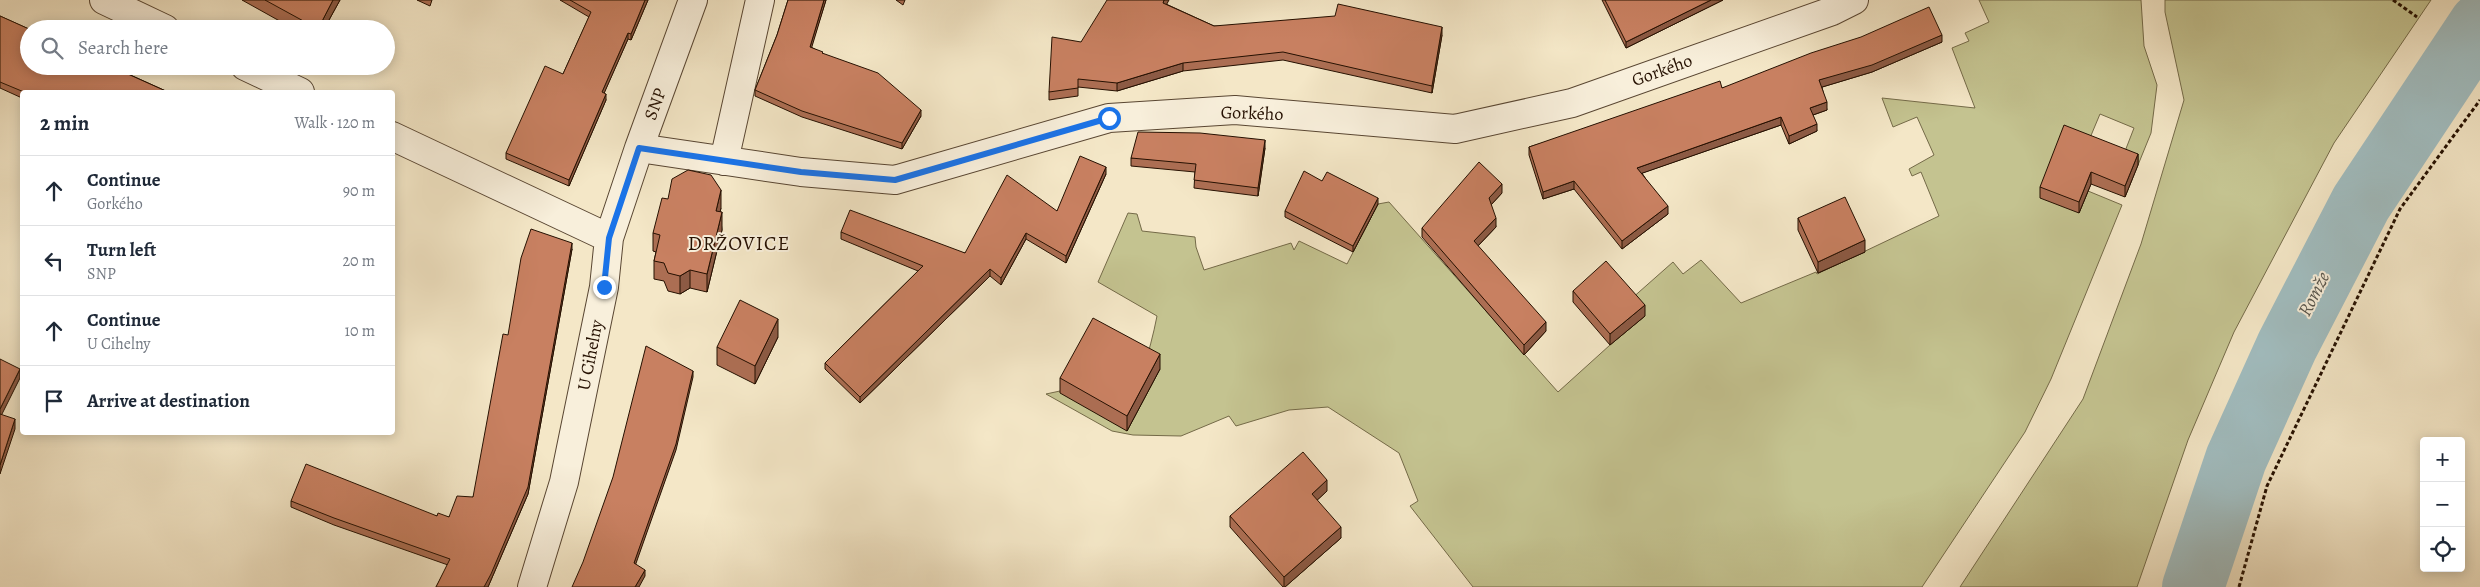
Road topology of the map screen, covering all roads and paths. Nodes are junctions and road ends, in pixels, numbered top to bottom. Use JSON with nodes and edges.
{"nodes":[{"id":1,"x":104,"y":0,"type":"edge"},
{"id":2,"x":693,"y":0,"type":"edge"},
{"id":3,"x":760,"y":0,"type":"edge"},
{"id":4,"x":1854,"y":0,"type":"edge"},
{"id":5,"x":2394,"y":0,"type":"edge"},
{"id":6,"x":2416,"y":17,"type":"dead end"},
{"id":7,"x":146,"y":20,"type":"edge"},
{"id":8,"x":263,"y":75,"type":"edge"},
{"id":9,"x":296,"y":90,"type":"edge"},
{"id":10,"x":2480,"y":100,"type":"edge"},
{"id":11,"x":395,"y":137,"type":"edge"},
{"id":12,"x":639,"y":148,"type":"junction"},
{"id":13,"x":724,"y":160,"type":"junction"},
{"id":14,"x":609,"y":238,"type":"junction"},
{"id":15,"x":532,"y":587,"type":"edge"},
{"id":16,"x":2239,"y":587,"type":"edge"}],
"edges":[{"from":1,"to":7,"type":"street"},
{"from":2,"to":12,"type":"street","name":"SNP"},
{"from":3,"to":13,"type":"street"},
{"from":4,"to":13,"type":"street","name":"Gorkého"},
{"from":5,"to":6,"type":"path"},
{"from":8,"to":9,"type":"street"},
{"from":10,"to":16,"type":"path"},
{"from":11,"to":14,"type":"street"},
{"from":12,"to":13,"type":"street","name":"Gorkého"},
{"from":12,"to":14,"type":"street","name":"SNP"},
{"from":14,"to":15,"type":"street","name":"U Cihelny"}]}
